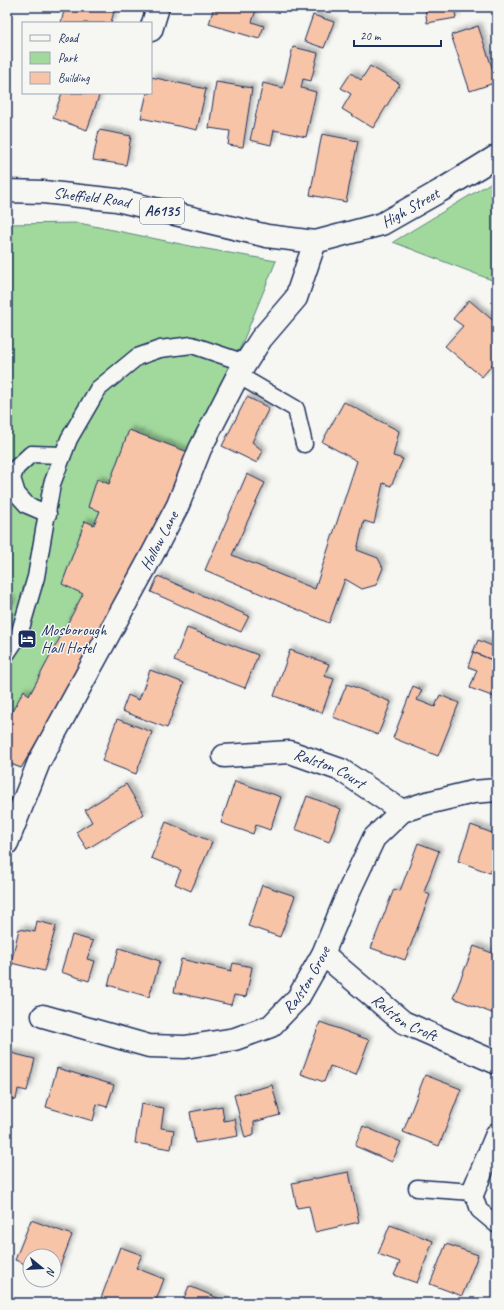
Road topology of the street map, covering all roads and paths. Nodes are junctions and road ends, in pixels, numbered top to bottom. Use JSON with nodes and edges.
{"nodes":[{"id":1,"x":158,"y":7,"type":"edge"},
{"id":2,"x":152,"y":27,"type":"edge"},
{"id":3,"x":497,"y":156,"type":"edge"},
{"id":4,"x":7,"y":191,"type":"edge"},
{"id":5,"x":315,"y":242,"type":"junction"},
{"id":6,"x":242,"y":369,"type":"junction"},
{"id":7,"x":304,"y":444,"type":"dead end"},
{"id":8,"x":63,"y":455,"type":"junction"},
{"id":9,"x":48,"y":514,"type":"junction"},
{"id":10,"x":7,"y":653,"type":"edge"},
{"id":11,"x":224,"y":756,"type":"dead end"},
{"id":12,"x":497,"y":790,"type":"edge"},
{"id":13,"x":402,"y":811,"type":"junction"},
{"id":14,"x":7,"y":843,"type":"edge"},
{"id":15,"x":323,"y":954,"type":"junction"},
{"id":16,"x":43,"y":1016,"type":"dead end"},
{"id":17,"x":497,"y":1063,"type":"edge"},
{"id":18,"x":497,"y":1134,"type":"edge"},
{"id":19,"x":417,"y":1188,"type":"dead end"},
{"id":20,"x":473,"y":1192,"type":"junction"},
{"id":21,"x":497,"y":1225,"type":"edge"}],
"edges":[{"from":1,"to":2,"type":"street"},
{"from":3,"to":5,"type":"street","name":"High Street","number":"A6135"},
{"from":4,"to":5,"type":"street","name":"Sheffield Road","number":"A6135"},
{"from":5,"to":6,"type":"street","name":"Hollow Lane"},
{"from":6,"to":7,"type":"lane"},
{"from":6,"to":8,"type":"lane"},
{"from":6,"to":14,"type":"street","name":"Hollow Lane"},
{"from":8,"to":9,"type":"lane"},
{"from":8,"to":9,"type":"lane"},
{"from":9,"to":10,"type":"lane"},
{"from":11,"to":13,"type":"street","name":"Ralston Court"},
{"from":12,"to":13,"type":"street","name":"Ralston Grove"},
{"from":13,"to":15,"type":"street","name":"Ralston Grove"},
{"from":15,"to":16,"type":"street","name":"Ralston Grove"},
{"from":15,"to":17,"type":"street","name":"Ralston Croft"},
{"from":18,"to":20,"type":"street"},
{"from":19,"to":20,"type":"lane"},
{"from":20,"to":21,"type":"lane"}]}
